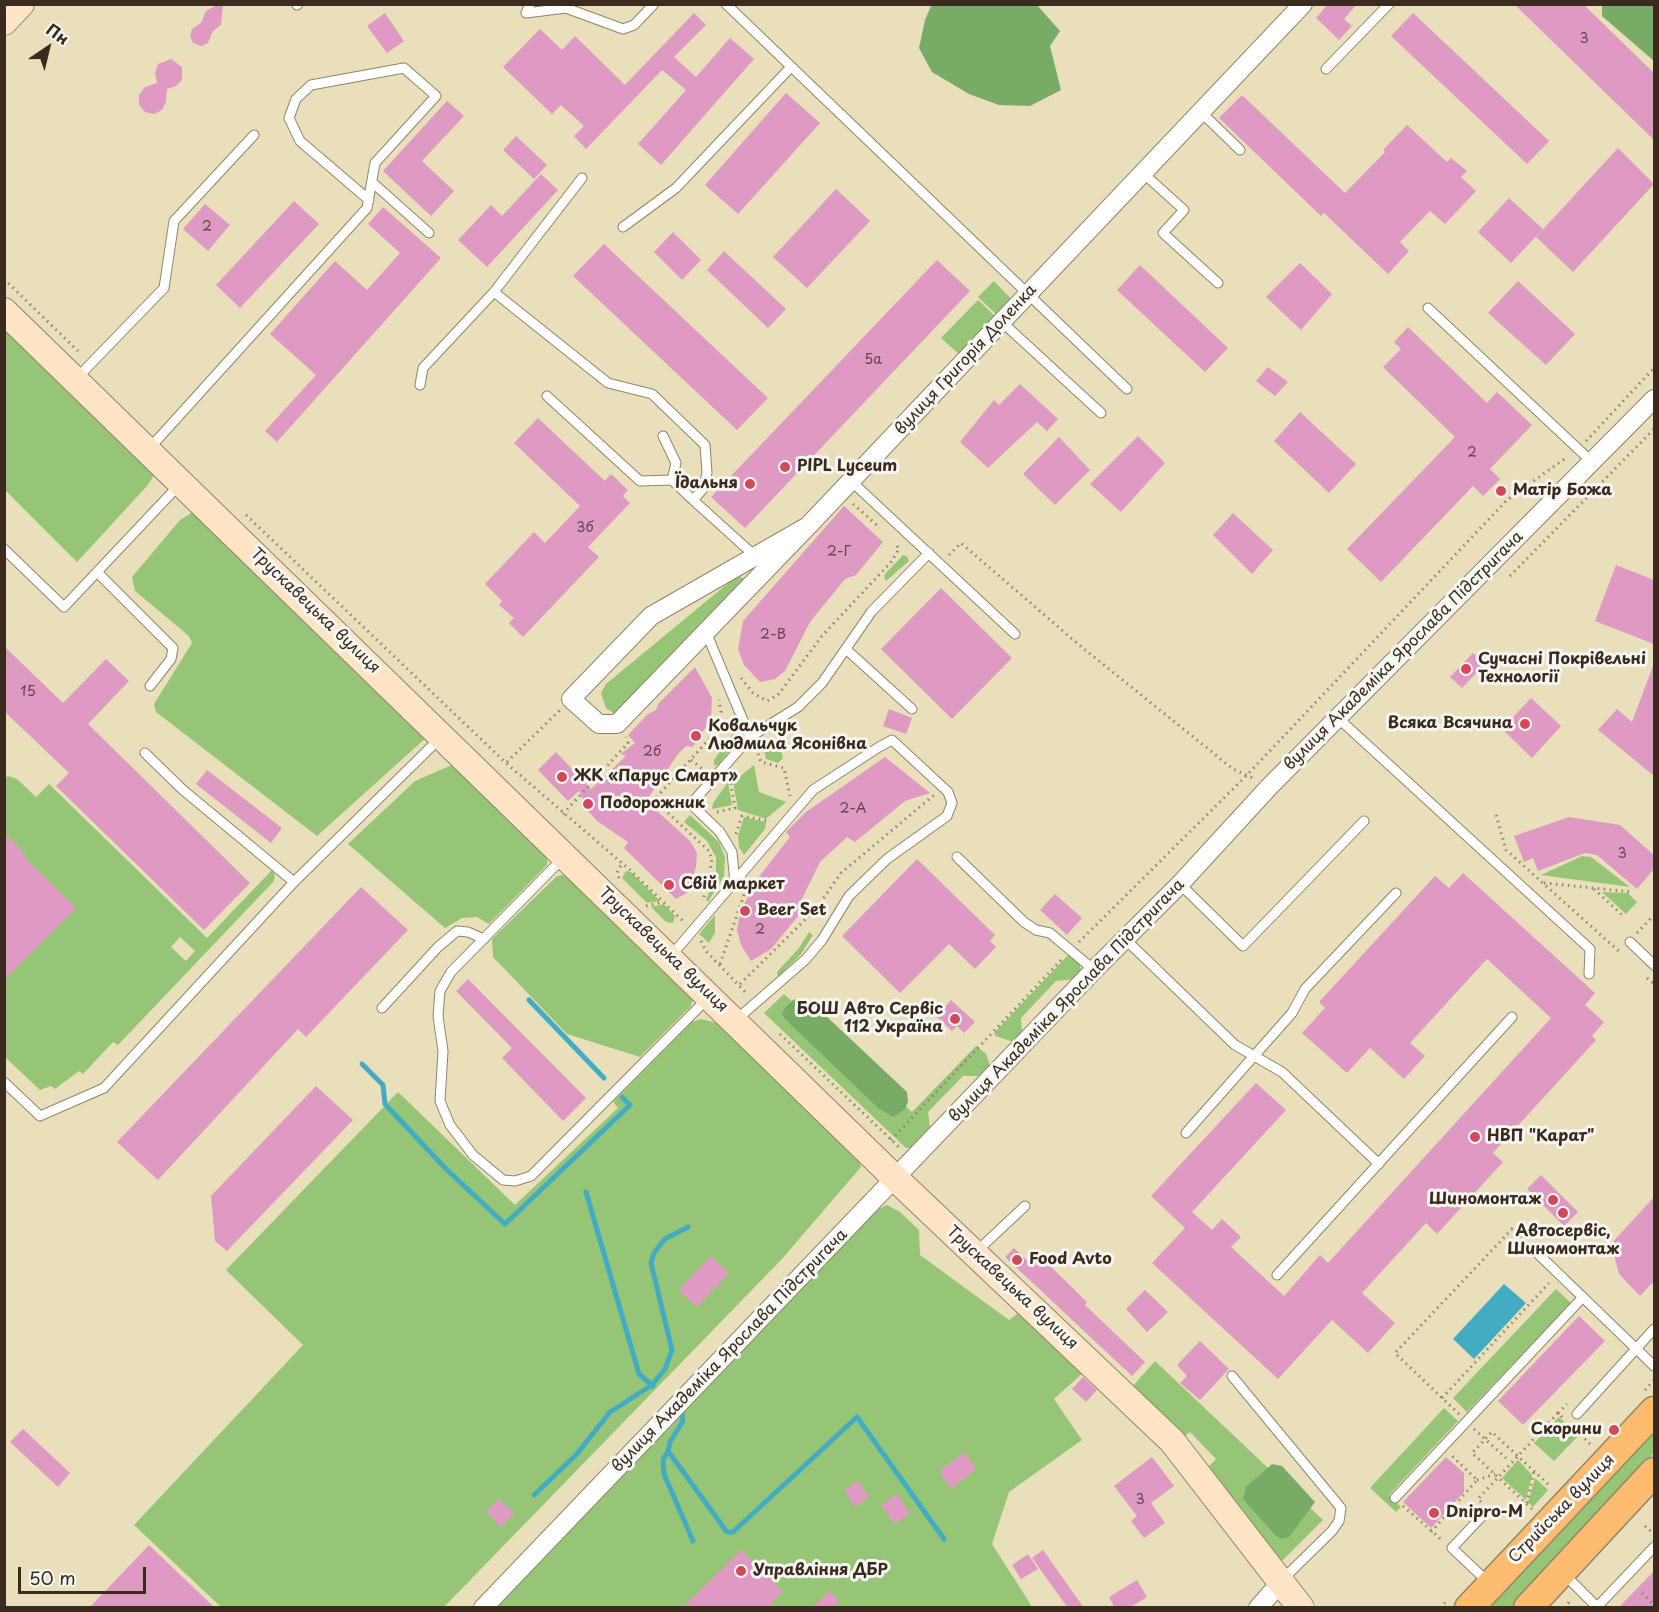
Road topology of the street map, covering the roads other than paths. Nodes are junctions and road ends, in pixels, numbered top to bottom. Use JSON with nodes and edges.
{"nodes":[{"id":1,"x":21,"y":4,"type":"edge"},
{"id":2,"x":530,"y":4,"type":"edge"},
{"id":3,"x":654,"y":4,"type":"edge"},
{"id":4,"x":726,"y":4,"type":"edge"},
{"id":5,"x":1302,"y":4,"type":"edge"},
{"id":6,"x":1389,"y":4,"type":"edge"},
{"id":7,"x":4,"y":22,"type":"edge"},
{"id":8,"x":790,"y":68,"type":"junction"},
{"id":9,"x":1326,"y":69,"type":"dead end"},
{"id":10,"x":1201,"y":112,"type":"junction"},
{"id":11,"x":254,"y":135,"type":"dead end"},
{"id":12,"x":1240,"y":150,"type":"dead end"},
{"id":13,"x":1143,"y":173,"type":"junction"},
{"id":14,"x":582,"y":178,"type":"dead end"},
{"id":15,"x":372,"y":182,"type":"junction"},
{"id":16,"x":369,"y":200,"type":"junction"},
{"id":17,"x":623,"y":227,"type":"dead end"},
{"id":18,"x":429,"y":233,"type":"dead end"},
{"id":19,"x":1218,"y":283,"type":"dead end"},
{"id":20,"x":494,"y":292,"type":"junction"},
{"id":21,"x":1030,"y":293,"type":"junction"},
{"id":22,"x":1428,"y":308,"type":"dead end"},
{"id":23,"x":4,"y":311,"type":"edge"},
{"id":24,"x":1003,"y":323,"type":"junction"},
{"id":25,"x":83,"y":372,"type":"junction"},
{"id":26,"x":420,"y":385,"type":"dead end"},
{"id":27,"x":1127,"y":389,"type":"dead end"},
{"id":28,"x":547,"y":396,"type":"dead end"},
{"id":29,"x":1654,"y":399,"type":"edge"},
{"id":30,"x":1101,"y":413,"type":"dead end"},
{"id":31,"x":663,"y":436,"type":"dead end"},
{"id":32,"x":148,"y":450,"type":"junction"},
{"id":33,"x":1584,"y":455,"type":"junction"},
{"id":34,"x":672,"y":480,"type":"junction"},
{"id":35,"x":182,"y":482,"type":"junction"},
{"id":36,"x":849,"y":490,"type":"junction"},
{"id":37,"x":693,"y":500,"type":"junction"},
{"id":38,"x":808,"y":526,"type":"junction"},
{"id":39,"x":4,"y":549,"type":"edge"},
{"id":40,"x":929,"y":553,"type":"junction"},
{"id":41,"x":755,"y":556,"type":"junction"},
{"id":42,"x":97,"y":572,"type":"junction"},
{"id":43,"x":706,"y":632,"type":"junction"},
{"id":44,"x":1015,"y":634,"type":"dead end"},
{"id":45,"x":848,"y":650,"type":"junction"},
{"id":46,"x":150,"y":687,"type":"dead end"},
{"id":47,"x":912,"y":709,"type":"dead end"},
{"id":48,"x":1338,"y":718,"type":"junction"},
{"id":49,"x":442,"y":736,"type":"junction"},
{"id":50,"x":750,"y":738,"type":"junction"},
{"id":51,"x":145,"y":753,"type":"dead end"},
{"id":52,"x":1364,"y":821,"type":"dead end"},
{"id":53,"x":566,"y":855,"type":"junction"},
{"id":54,"x":957,"y":857,"type":"dead end"},
{"id":55,"x":294,"y":882,"type":"junction"},
{"id":56,"x":735,"y":883,"type":"junction"},
{"id":57,"x":1180,"y":884,"type":"junction"},
{"id":58,"x":1396,"y":893,"type":"dead end"},
{"id":59,"x":484,"y":939,"type":"junction"},
{"id":60,"x":1125,"y":939,"type":"junction"},
{"id":61,"x":1630,"y":942,"type":"road end"},
{"id":62,"x":670,"y":957,"type":"junction"},
{"id":63,"x":1654,"y":965,"type":"edge"},
{"id":64,"x":1094,"y":970,"type":"junction"},
{"id":65,"x":1588,"y":974,"type":"dead end"},
{"id":66,"x":710,"y":996,"type":"junction"},
{"id":67,"x":382,"y":1008,"type":"dead end"},
{"id":68,"x":745,"y":1012,"type":"junction"},
{"id":69,"x":1512,"y":1017,"type":"dead end"},
{"id":70,"x":1254,"y":1056,"type":"junction"},
{"id":71,"x":4,"y":1082,"type":"edge"},
{"id":72,"x":1186,"y":1133,"type":"dead end"},
{"id":73,"x":1378,"y":1164,"type":"junction"},
{"id":74,"x":896,"y":1179,"type":"junction"},
{"id":75,"x":1024,"y":1206,"type":"dead end"},
{"id":76,"x":1534,"y":1250,"type":"road end"},
{"id":77,"x":974,"y":1253,"type":"junction"},
{"id":78,"x":1277,"y":1275,"type":"dead end"},
{"id":79,"x":1583,"y":1298,"type":"junction"},
{"id":80,"x":1654,"y":1329,"type":"edge"},
{"id":81,"x":1636,"y":1348,"type":"junction"},
{"id":82,"x":1654,"y":1366,"type":"edge"},
{"id":83,"x":1232,"y":1376,"type":"dead end"},
{"id":84,"x":1654,"y":1411,"type":"edge"},
{"id":85,"x":1577,"y":1414,"type":"dead end"},
{"id":86,"x":1654,"y":1472,"type":"edge"},
{"id":87,"x":1395,"y":1498,"type":"road end"},
{"id":88,"x":1486,"y":1512,"type":"road end"},
{"id":89,"x":1654,"y":1547,"type":"edge"},
{"id":90,"x":1561,"y":1572,"type":"junction"},
{"id":91,"x":1281,"y":1582,"type":"junction"},
{"id":92,"x":1491,"y":1584,"type":"junction"},
{"id":93,"x":1598,"y":1607,"type":"edge"},
{"id":94,"x":483,"y":1608,"type":"edge"},
{"id":95,"x":1258,"y":1608,"type":"edge"},
{"id":96,"x":1301,"y":1608,"type":"edge"},
{"id":97,"x":1469,"y":1608,"type":"edge"},
{"id":98,"x":1528,"y":1608,"type":"edge"}],
"edges":[{"from":1,"to":7,"type":"street"},
{"from":2,"to":3,"type":"lane"},
{"from":4,"to":8,"type":"lane"},
{"from":5,"to":10,"type":"street","name":"вулиця Григорія Доленка"},
{"from":6,"to":9,"type":"lane"},
{"from":8,"to":17,"type":"lane"},
{"from":8,"to":21,"type":"lane"},
{"from":10,"to":12,"type":"lane"},
{"from":10,"to":13,"type":"street","name":"вулиця Григорія Доленка"},
{"from":11,"to":25,"type":"lane"},
{"from":13,"to":19,"type":"lane"},
{"from":13,"to":21,"type":"street","name":"вулиця Григорія Доленка"},
{"from":14,"to":20,"type":"lane"},
{"from":15,"to":16,"type":"lane"},
{"from":15,"to":16,"type":"lane"},
{"from":15,"to":18,"type":"lane"},
{"from":16,"to":32,"type":"lane"},
{"from":20,"to":26,"type":"lane"},
{"from":20,"to":37,"type":"lane"},
{"from":21,"to":24,"type":"street","name":"вулиця Григорія Доленка"},
{"from":21,"to":27,"type":"lane"},
{"from":22,"to":33,"type":"lane"},
{"from":23,"to":25,"type":"street","name":"Трускавецька вулиця"},
{"from":24,"to":30,"type":"lane"},
{"from":24,"to":36,"type":"street","name":"вулиця Григорія Доленка"},
{"from":25,"to":32,"type":"street","name":"Трускавецька вулиця"},
{"from":28,"to":34,"type":"lane"},
{"from":29,"to":33,"type":"street","name":"вулиця Академіка Ярослава Підстригача"},
{"from":31,"to":34,"type":"lane"},
{"from":32,"to":35,"type":"street","name":"Трускавецька вулиця"},
{"from":33,"to":48,"type":"street","name":"вулиця Академіка Ярослава Підстригача"},
{"from":34,"to":37,"type":"lane"},
{"from":35,"to":42,"type":"lane"},
{"from":35,"to":49,"type":"street","name":"Трускавецька вулиця"},
{"from":36,"to":38,"type":"street","name":"вулиця Григорія Доленка"},
{"from":36,"to":40,"type":"lane"},
{"from":37,"to":41,"type":"lane"},
{"from":38,"to":41,"type":"street","name":"вулиця Григорія Доленка"},
{"from":38,"to":43,"type":"street"},
{"from":39,"to":42,"type":"lane"},
{"from":40,"to":44,"type":"lane"},
{"from":40,"to":45,"type":"lane"},
{"from":41,"to":43,"type":"street","name":"вулиця Григорія Доленка"},
{"from":42,"to":46,"type":"lane"},
{"from":43,"to":50,"type":"lane"},
{"from":45,"to":47,"type":"lane"},
{"from":45,"to":50,"type":"lane"},
{"from":48,"to":57,"type":"street","name":"вулиця Академіка Ярослава Підстригача"},
{"from":48,"to":65,"type":"lane"},
{"from":49,"to":53,"type":"street","name":"Трускавецька вулиця"},
{"from":49,"to":55,"type":"lane"},
{"from":50,"to":56,"type":"lane"},
{"from":51,"to":55,"type":"lane"},
{"from":52,"to":57,"type":"lane"},
{"from":53,"to":59,"type":"lane"},
{"from":53,"to":62,"type":"street","name":"Трускавецька вулиця"},
{"from":54,"to":64,"type":"lane"},
{"from":55,"to":71,"type":"lane"},
{"from":56,"to":62,"type":"lane"},
{"from":56,"to":68,"type":"lane"},
{"from":57,"to":60,"type":"street","name":"вулиця Академіка Ярослава Підстригача"},
{"from":58,"to":70,"type":"lane"},
{"from":59,"to":66,"type":"lane"},
{"from":59,"to":67,"type":"lane"},
{"from":60,"to":64,"type":"street","name":"вулиця Академіка Ярослава Підстригача"},
{"from":60,"to":70,"type":"lane"},
{"from":61,"to":63,"type":"lane"},
{"from":62,"to":66,"type":"street","name":"Трускавецька вулиця"},
{"from":64,"to":74,"type":"street","name":"вулиця Академіка Ярослава Підстригача"},
{"from":66,"to":68,"type":"street","name":"Трускавецька вулиця"},
{"from":68,"to":74,"type":"street","name":"Трускавецька вулиця"},
{"from":69,"to":73,"type":"lane"},
{"from":70,"to":72,"type":"lane"},
{"from":70,"to":73,"type":"lane"},
{"from":73,"to":78,"type":"lane"},
{"from":74,"to":77,"type":"street","name":"Трускавецька вулиця"},
{"from":74,"to":94,"type":"street","name":"вулиця Академіка Ярослава Підстригача"},
{"from":75,"to":77,"type":"lane"},
{"from":76,"to":79,"type":"lane"},
{"from":77,"to":91,"type":"street","name":"Трускавецька вулиця"},
{"from":79,"to":81,"type":"lane"},
{"from":79,"to":87,"type":"lane"},
{"from":80,"to":81,"type":"lane"},
{"from":81,"to":82,"type":"lane"},
{"from":81,"to":85,"type":"lane"},
{"from":83,"to":91,"type":"lane"},
{"from":84,"to":92,"type":"main road","name":"Стрийська вулиця"},
{"from":86,"to":90,"type":"main road"},
{"from":88,"to":92,"type":"lane"},
{"from":89,"to":93,"type":"lane"},
{"from":90,"to":93,"type":"lane"},
{"from":90,"to":98,"type":"main road"},
{"from":91,"to":95,"type":"street"},
{"from":91,"to":96,"type":"street","name":"Трускавецька вулиця"},
{"from":92,"to":97,"type":"main road","name":"Стрийська вулиця"}]}
